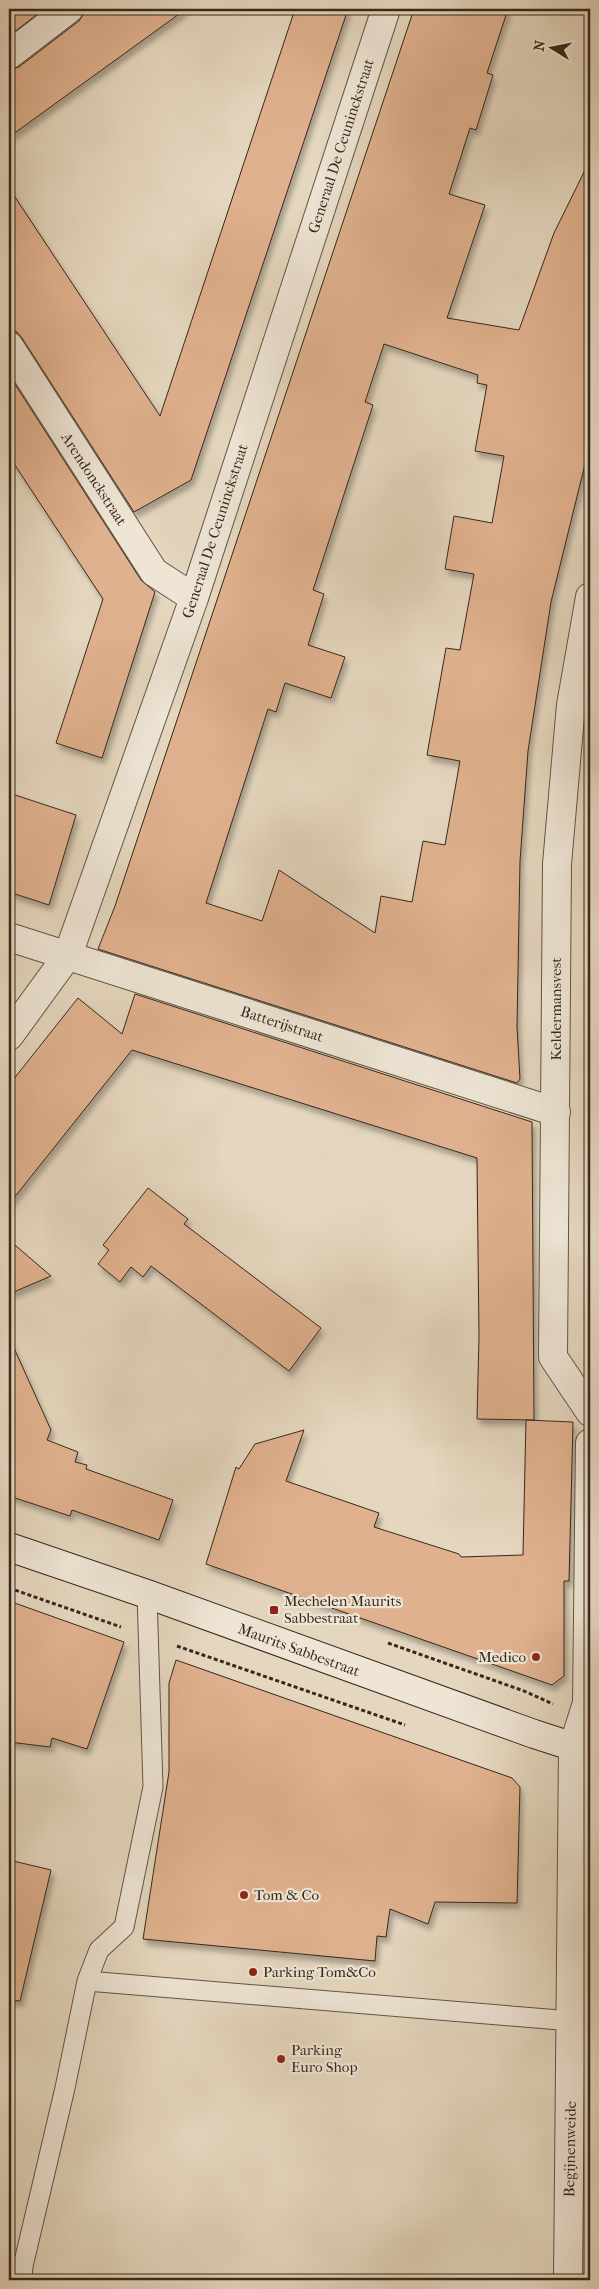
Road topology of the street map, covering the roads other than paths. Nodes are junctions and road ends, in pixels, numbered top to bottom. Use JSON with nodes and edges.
{"nodes":[{"id":1,"x":69,"y":9,"type":"edge"},
{"id":2,"x":386,"y":9,"type":"edge"},
{"id":3,"x":9,"y":55,"type":"edge"},
{"id":4,"x":9,"y":346,"type":"edge"},
{"id":5,"x":590,"y":597,"type":"edge"},
{"id":6,"x":194,"y":598,"type":"junction"},
{"id":7,"x":9,"y":937,"type":"edge"},
{"id":8,"x":68,"y":956,"type":"junction"},
{"id":9,"x":9,"y":1036,"type":"edge"},
{"id":10,"x":556,"y":1112,"type":"junction"},
{"id":11,"x":590,"y":1412,"type":"edge"},
{"id":12,"x":590,"y":1443,"type":"edge"},
{"id":13,"x":9,"y":1547,"type":"edge"},
{"id":14,"x":148,"y":1594,"type":"junction"},
{"id":15,"x":582,"y":1749,"type":"edge"},
{"id":16,"x":87,"y":1981,"type":"junction"},
{"id":17,"x":572,"y":2021,"type":"junction"},
{"id":18,"x":22,"y":2280,"type":"edge"},
{"id":19,"x":568,"y":2280,"type":"edge"}],
"edges":[{"from":1,"to":3,"type":"street"},
{"from":2,"to":6,"type":"street","name":"Generaal De Ceuninckstraat"},
{"from":4,"to":6,"type":"street","name":"Arendonckstraat"},
{"from":5,"to":10,"type":"street","name":"Keldermansvest"},
{"from":6,"to":8,"type":"street","name":"Generaal De Ceuninckstraat"},
{"from":7,"to":8,"type":"street","name":"Batterijstraat"},
{"from":8,"to":9,"type":"street","name":"Generaal De Ceuninckstraat"},
{"from":8,"to":10,"type":"street","name":"Batterijstraat"},
{"from":10,"to":11,"type":"street","name":"Keldermansvest"},
{"from":12,"to":15,"type":"street"},
{"from":13,"to":14,"type":"street","name":"Maurits Sabbestraat"},
{"from":14,"to":15,"type":"street","name":"Maurits Sabbestraat"},
{"from":14,"to":16,"type":"lane"},
{"from":15,"to":17,"type":"street","name":"Begijnenweide"},
{"from":16,"to":17,"type":"lane"},
{"from":16,"to":18,"type":"lane"},
{"from":17,"to":19,"type":"street","name":"Begijnenweide"}]}
